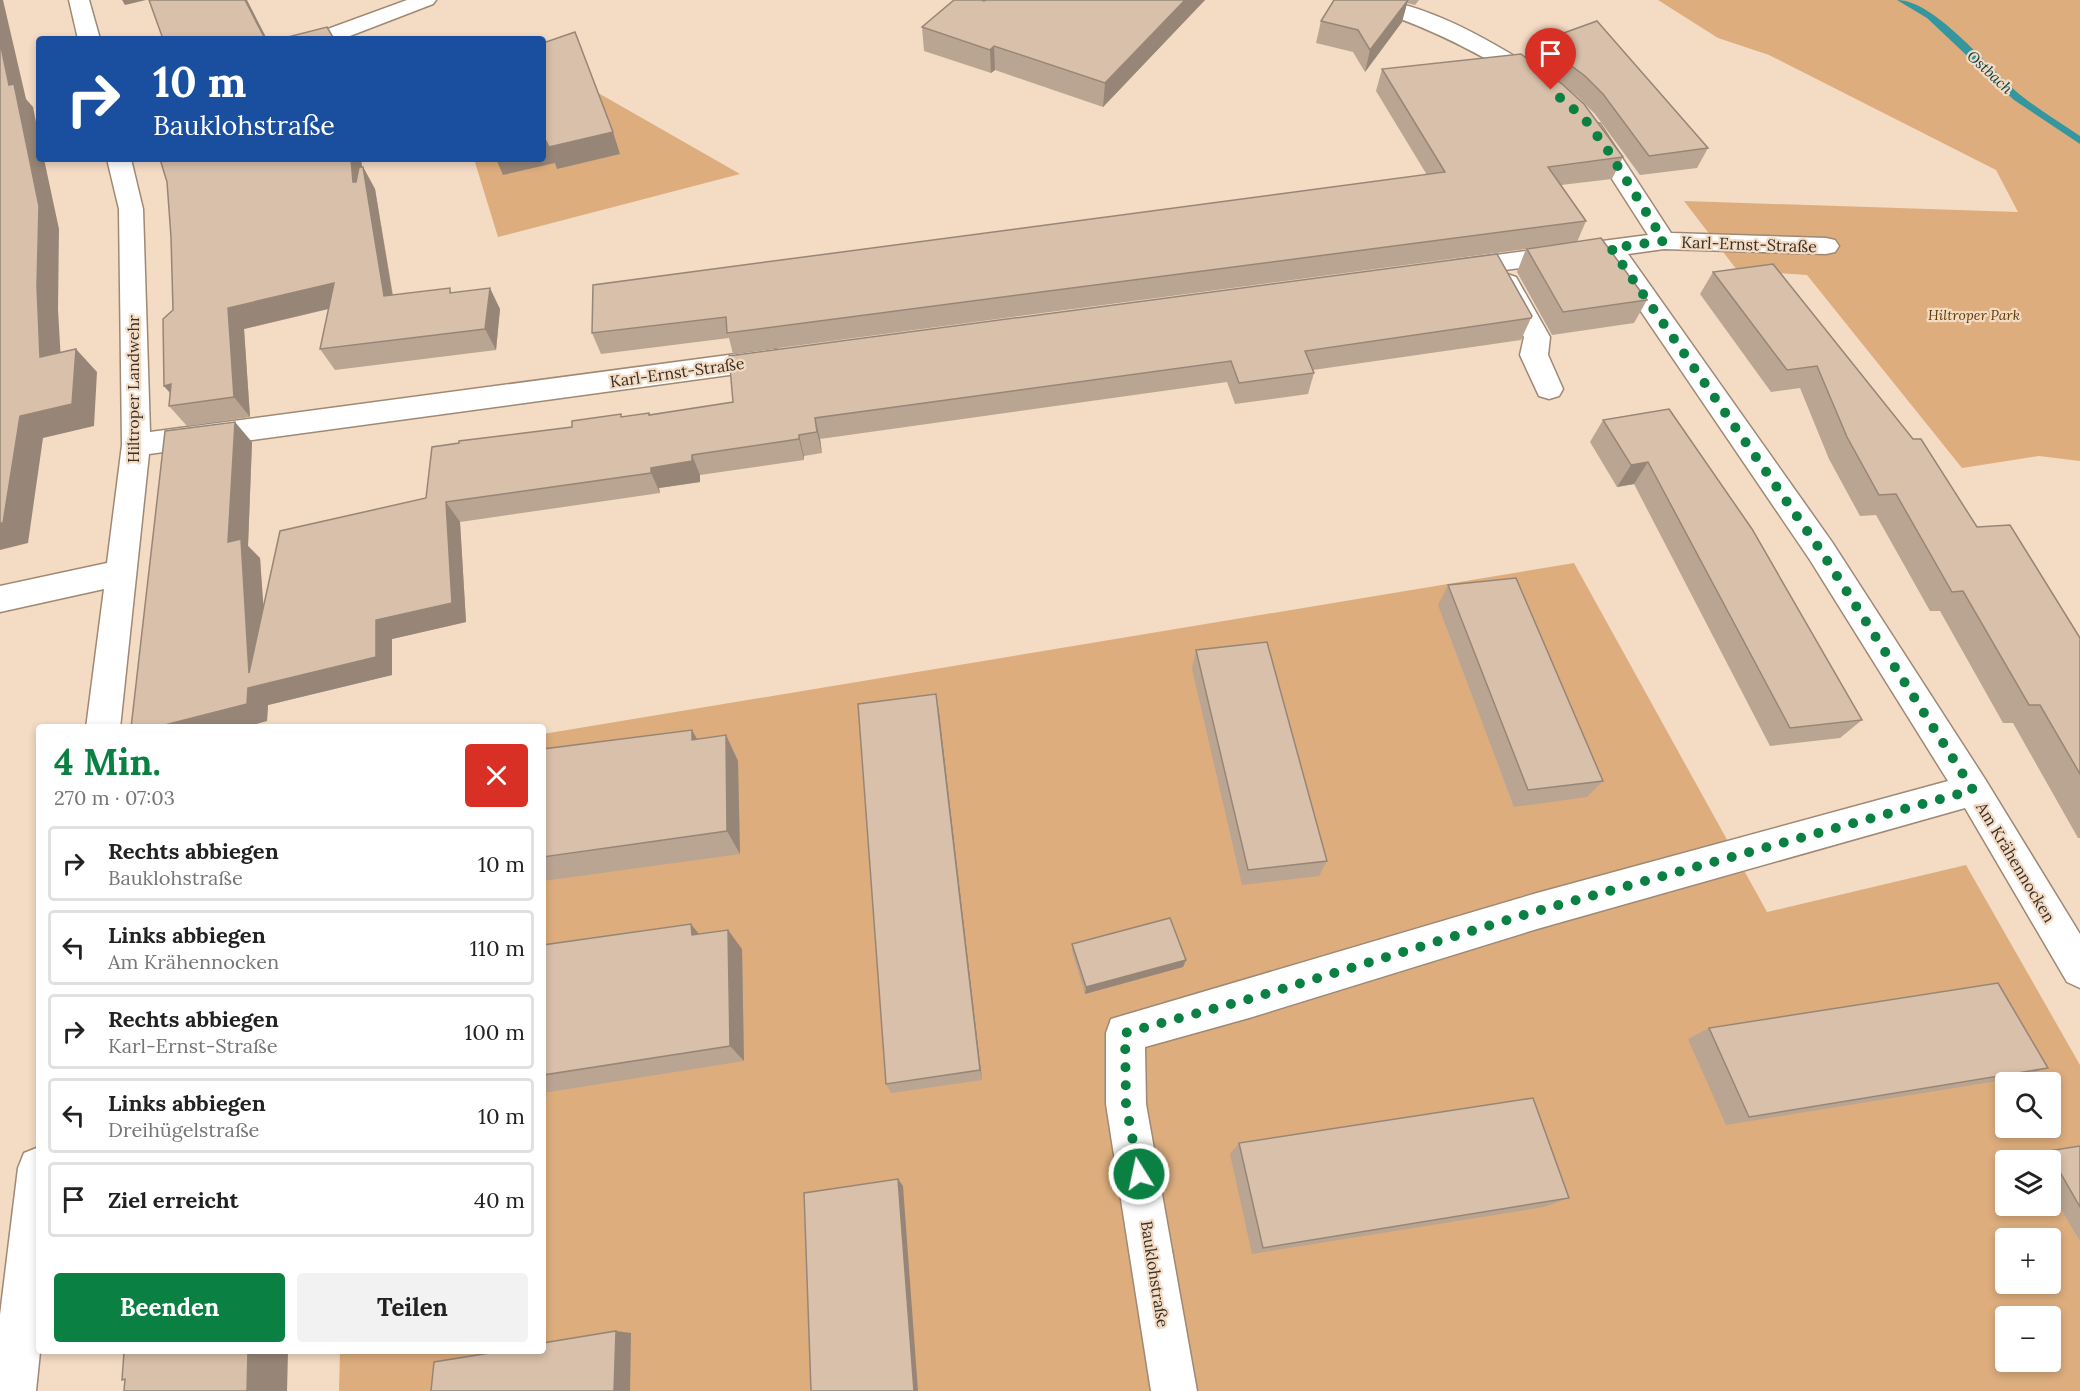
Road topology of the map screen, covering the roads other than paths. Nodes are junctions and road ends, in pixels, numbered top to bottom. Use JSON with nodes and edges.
{"nodes":[{"id":1,"x":79,"y":0,"type":"edge"},
{"id":2,"x":426,"y":0,"type":"edge"},
{"id":3,"x":1361,"y":0,"type":"edge"},
{"id":4,"x":88,"y":36,"type":"edge"},
{"id":5,"x":330,"y":36,"type":"edge"},
{"id":6,"x":1551,"y":90,"type":"edge"},
{"id":7,"x":1576,"y":111,"type":"edge"},
{"id":8,"x":120,"y":162,"type":"edge"},
{"id":9,"x":1664,"y":241,"type":"junction"},
{"id":10,"x":1826,"y":246,"type":"dead end"},
{"id":11,"x":1611,"y":248,"type":"junction"},
{"id":12,"x":1497,"y":263,"type":"junction"},
{"id":13,"x":1439,"y":271,"type":"edge"},
{"id":14,"x":800,"y":355,"type":"edge"},
{"id":15,"x":1549,"y":389,"type":"dead end"},
{"id":16,"x":136,"y":444,"type":"junction"},
{"id":17,"x":123,"y":572,"type":"junction"},
{"id":18,"x":0,"y":599,"type":"edge"},
{"id":19,"x":104,"y":724,"type":"edge"},
{"id":20,"x":1973,"y":790,"type":"junction"},
{"id":21,"x":2080,"y":969,"type":"edge"},
{"id":22,"x":36,"y":1194,"type":"edge"},
{"id":23,"x":13,"y":1391,"type":"edge"},
{"id":24,"x":1174,"y":1391,"type":"edge"}],
"edges":[{"from":1,"to":4,"type":"street"},
{"from":2,"to":5,"type":"street"},
{"from":3,"to":6,"type":"street"},
{"from":7,"to":9,"type":"street"},
{"from":8,"to":16,"type":"street","name":"Hiltroper Landwehr"},
{"from":9,"to":10,"type":"street","name":"Karl-Ernst-Straße"},
{"from":9,"to":11,"type":"street","name":"Karl-Ernst-Straße"},
{"from":11,"to":12,"type":"street","name":"Karl-Ernst-Straße"},
{"from":11,"to":20,"type":"street","name":"Am Krähennocken"},
{"from":12,"to":13,"type":"street","name":"Karl-Ernst-Straße"},
{"from":12,"to":15,"type":"street"},
{"from":14,"to":16,"type":"street","name":"Karl-Ernst-Straße"},
{"from":16,"to":17,"type":"street","name":"Hiltroper Landwehr"},
{"from":17,"to":18,"type":"street"},
{"from":17,"to":19,"type":"street","name":"Hiltroper Landwehr"},
{"from":20,"to":21,"type":"street","name":"Am Krähennocken"},
{"from":20,"to":24,"type":"street","name":"Bauklohstraße"},
{"from":22,"to":23,"type":"street"}]}
